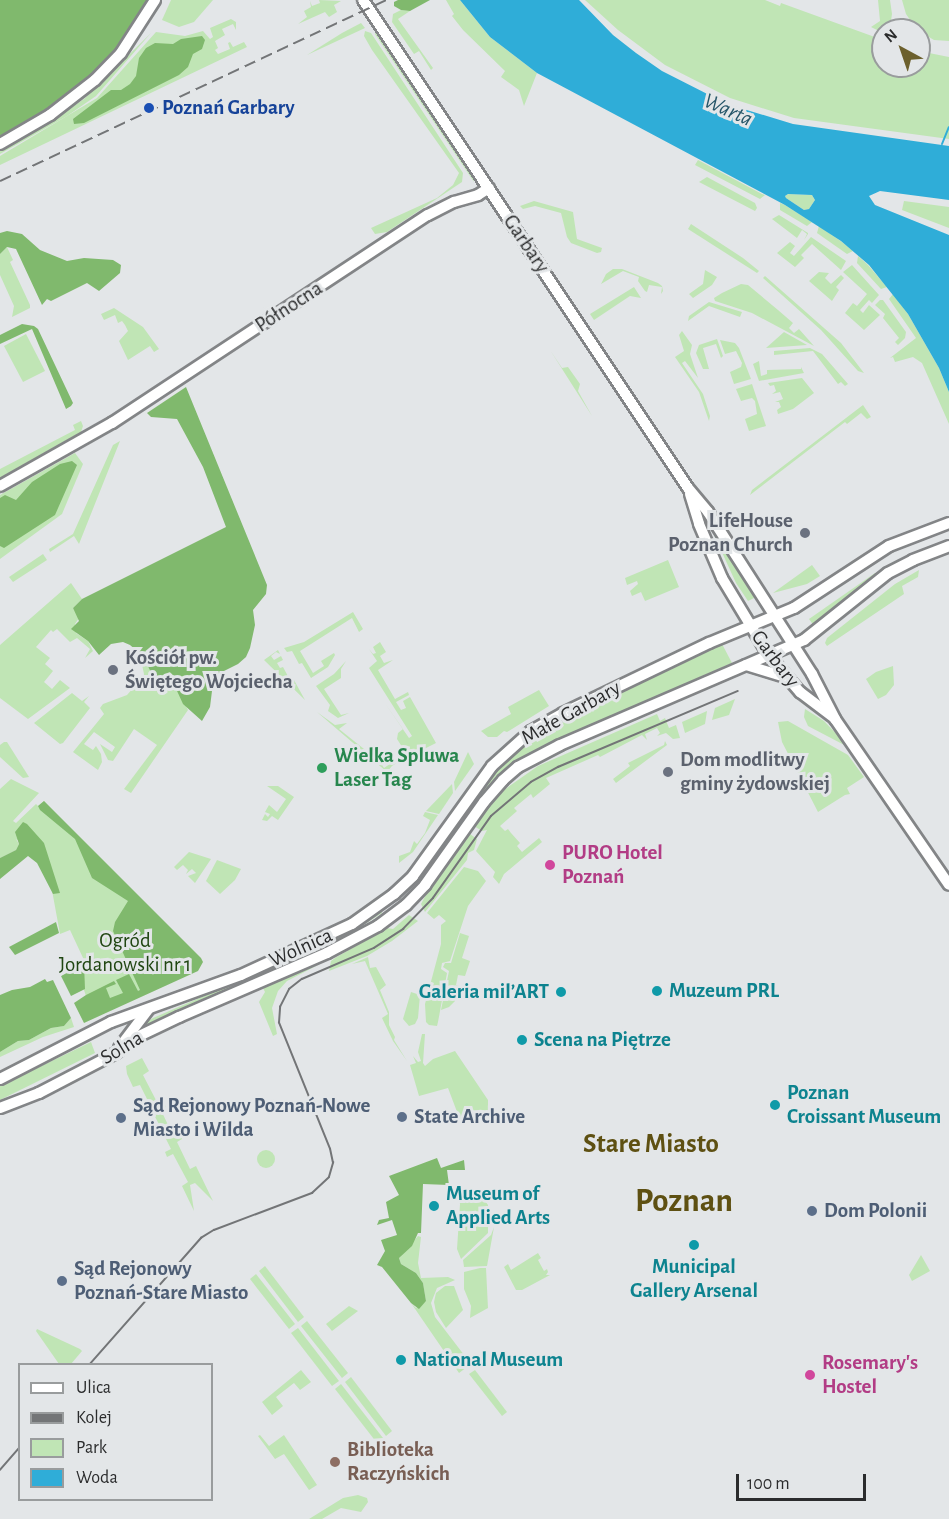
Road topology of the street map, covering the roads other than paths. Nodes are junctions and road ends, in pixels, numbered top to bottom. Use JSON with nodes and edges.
{"nodes":[{"id":1,"x":155,"y":0,"type":"edge"},
{"id":2,"x":363,"y":0,"type":"edge"},
{"id":3,"x":0,"y":144,"type":"edge"},
{"id":4,"x":489,"y":188,"type":"junction"},
{"id":5,"x":0,"y":486,"type":"edge"},
{"id":6,"x":688,"y":488,"type":"junction"},
{"id":7,"x":949,"y":523,"type":"edge"},
{"id":8,"x":949,"y":546,"type":"edge"},
{"id":9,"x":775,"y":617,"type":"junction"},
{"id":10,"x":750,"y":626,"type":"junction"},
{"id":11,"x":793,"y":645,"type":"junction"},
{"id":12,"x":769,"y":656,"type":"junction"},
{"id":13,"x":746,"y":665,"type":"junction"},
{"id":14,"x":785,"y":677,"type":"junction"},
{"id":15,"x":835,"y":719,"type":"junction"},
{"id":16,"x":949,"y":885,"type":"edge"},
{"id":17,"x":391,"y":896,"type":"joint"},
{"id":18,"x":406,"y":905,"type":"joint"},
{"id":19,"x":245,"y":988,"type":"joint"},
{"id":20,"x":204,"y":989,"type":"joint"},
{"id":21,"x":148,"y":1010,"type":"junction"},
{"id":22,"x":100,"y":1029,"type":"junction"},
{"id":23,"x":132,"y":1036,"type":"junction"},
{"id":24,"x":0,"y":1079,"type":"edge"},
{"id":25,"x":0,"y":1108,"type":"edge"}],
"edges":[{"from":1,"to":3,"type":"street"},
{"from":2,"to":4,"type":"street","name":"Garbary"},
{"from":4,"to":5,"type":"street","name":"Północna"},
{"from":4,"to":6,"type":"street","name":"Garbary"},
{"from":6,"to":9,"type":"street","name":"Garbary"},
{"from":6,"to":10,"type":"street","name":"Garbary"},
{"from":7,"to":9,"type":"street","name":"Małe Garbary"},
{"from":8,"to":11,"type":"street","name":"Małe Garbary"},
{"from":9,"to":10,"type":"street","name":"Małe Garbary"},
{"from":9,"to":11,"type":"street","name":"Garbary"},
{"from":10,"to":12,"type":"street","name":"Garbary"},
{"from":10,"to":17,"type":"street","name":"Małe Garbary"},
{"from":11,"to":12,"type":"street","name":"Małe Garbary"},
{"from":11,"to":15,"type":"street","name":"Garbary"},
{"from":12,"to":13,"type":"street","name":"Małe Garbary"},
{"from":12,"to":14,"type":"street","name":"Garbary"},
{"from":13,"to":14,"type":"street"},
{"from":13,"to":18,"type":"street","name":"Małe Garbary"},
{"from":14,"to":15,"type":"street","name":"Garbary"},
{"from":15,"to":16,"type":"street","name":"Garbary"},
{"from":17,"to":20,"type":"street","name":"Wolnica"},
{"from":18,"to":19,"type":"street","name":"Wolnica"},
{"from":19,"to":23,"type":"street","name":"Solna"},
{"from":20,"to":21,"type":"street","name":"Solna"},
{"from":21,"to":22,"type":"street","name":"Solna"},
{"from":21,"to":23,"type":"street"},
{"from":22,"to":23,"type":"street"},
{"from":22,"to":24,"type":"street","name":"Solna"},
{"from":23,"to":25,"type":"street","name":"Solna"}]}
